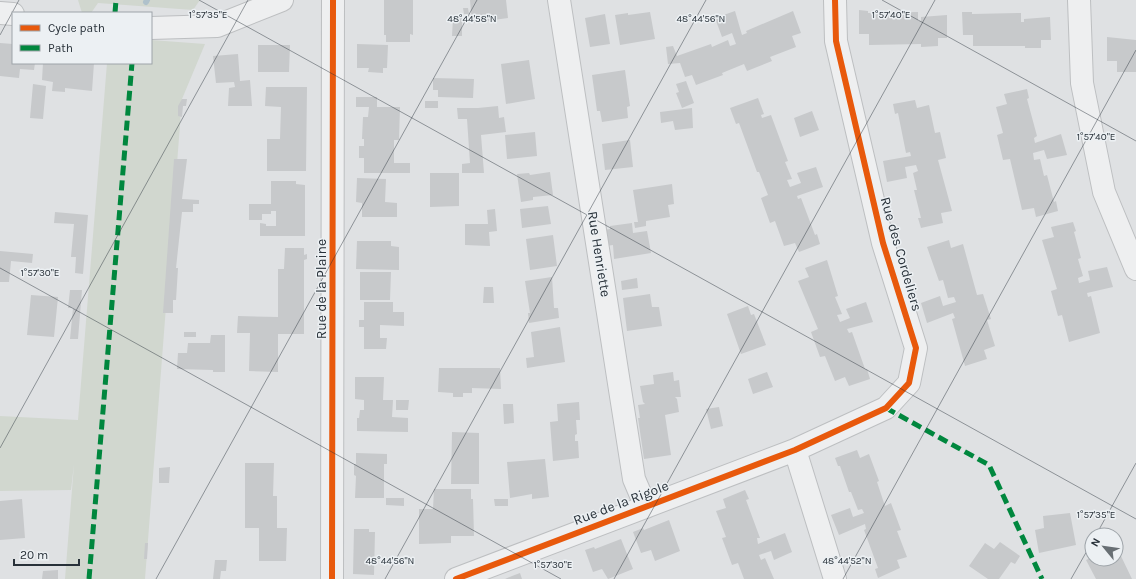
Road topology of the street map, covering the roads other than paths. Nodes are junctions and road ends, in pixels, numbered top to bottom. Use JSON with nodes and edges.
{"nodes":[{"id":1,"x":282,"y":0,"type":"edge"},
{"id":2,"x":333,"y":0,"type":"edge"},
{"id":3,"x":559,"y":0,"type":"edge"},
{"id":4,"x":836,"y":0,"type":"edge"},
{"id":5,"x":1079,"y":0,"type":"edge"},
{"id":6,"x":0,"y":13,"type":"edge"},
{"id":7,"x":12,"y":14,"type":"edge"},
{"id":8,"x":152,"y":28,"type":"edge"},
{"id":9,"x":1136,"y":269,"type":"edge"},
{"id":10,"x":795,"y":450,"type":"junction"},
{"id":11,"x":646,"y":507,"type":"junction"},
{"id":12,"x":332,"y":579,"type":"edge"},
{"id":13,"x":456,"y":579,"type":"edge"},
{"id":14,"x":835,"y":579,"type":"edge"}],
"edges":[{"from":1,"to":8,"type":"street"},
{"from":2,"to":12,"type":"street","name":"Rue de la Plaine"},
{"from":3,"to":11,"type":"street","name":"Rue Henriette"},
{"from":4,"to":10,"type":"street","name":"Rue des Cordeliers"},
{"from":5,"to":9,"type":"street"},
{"from":6,"to":7,"type":"street"},
{"from":10,"to":11,"type":"street","name":"Rue de la Rigole"},
{"from":10,"to":14,"type":"street"},
{"from":11,"to":13,"type":"street","name":"Rue de la Rigole"}]}
